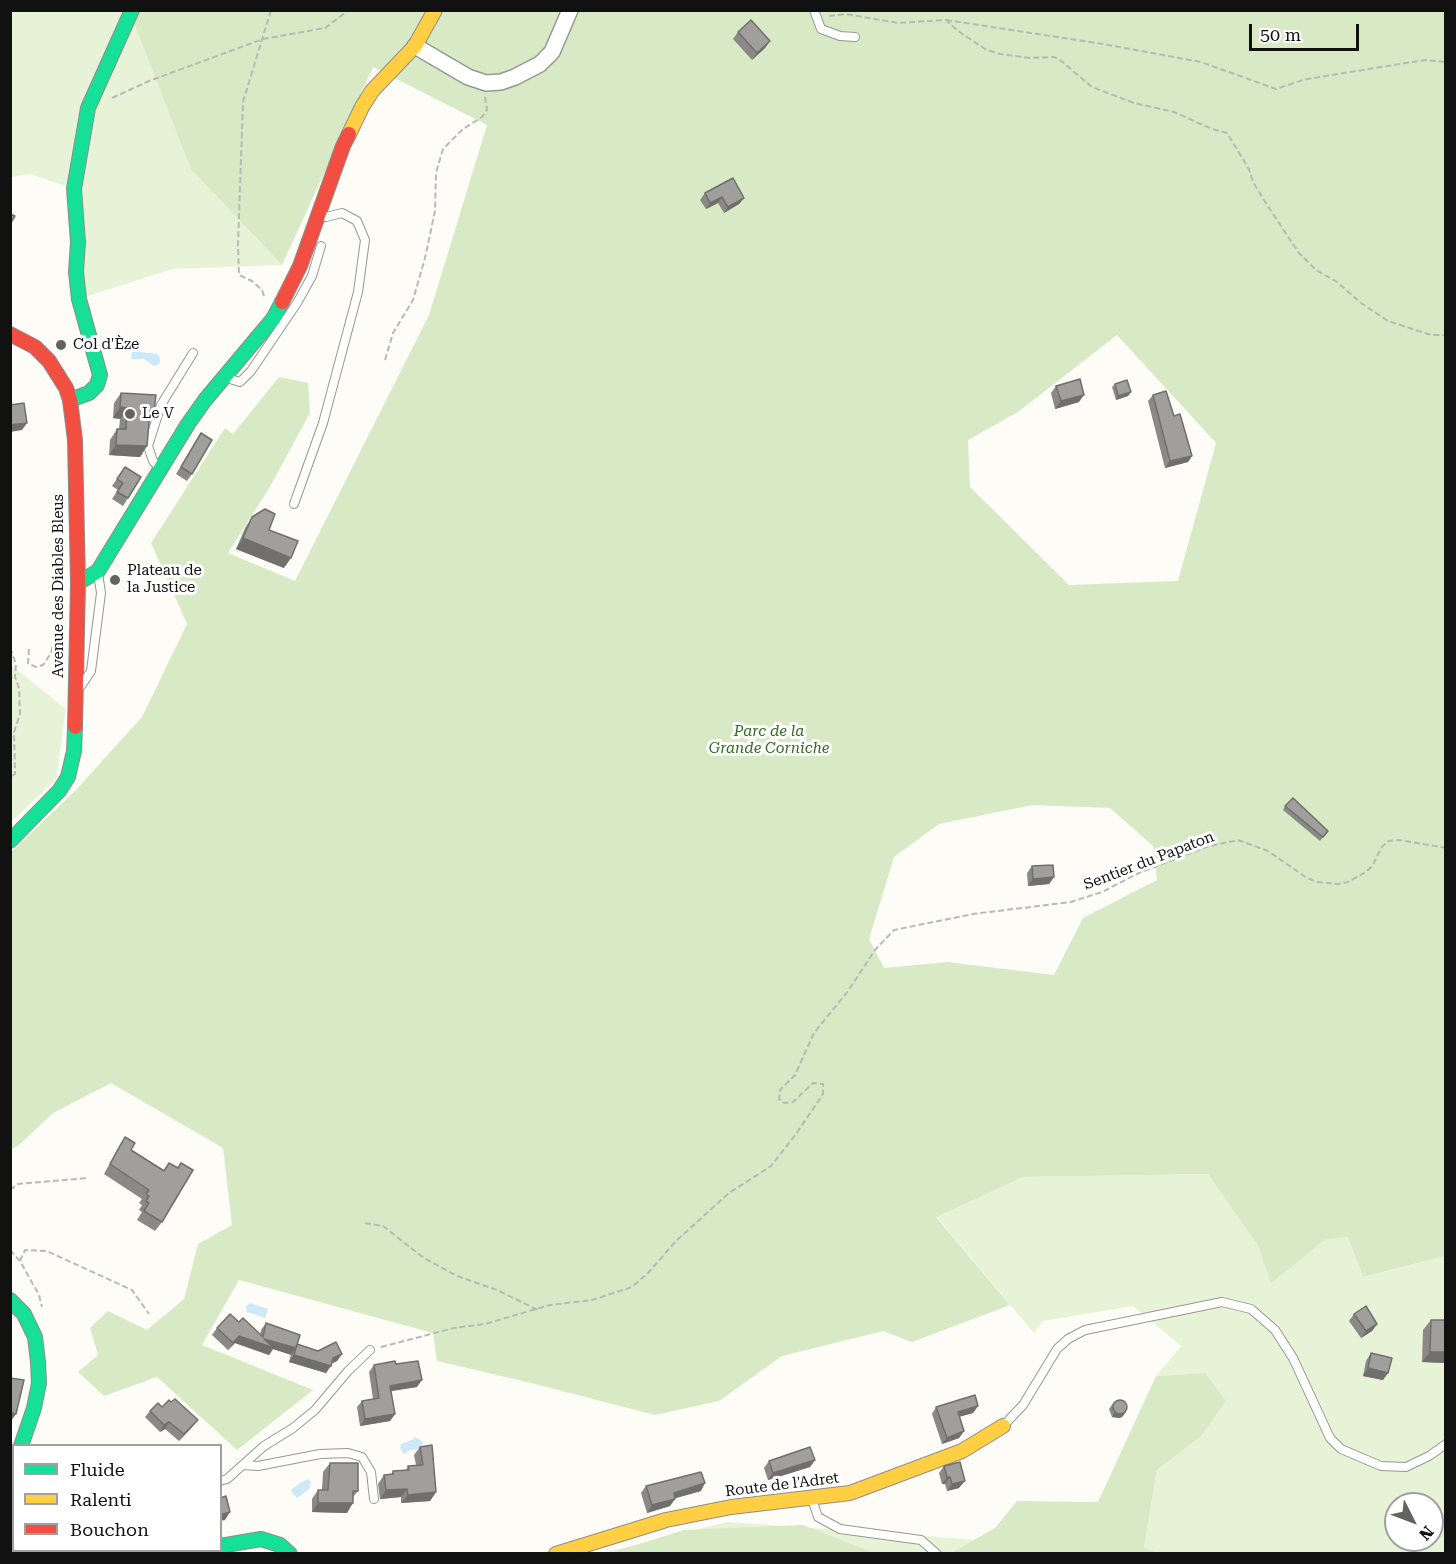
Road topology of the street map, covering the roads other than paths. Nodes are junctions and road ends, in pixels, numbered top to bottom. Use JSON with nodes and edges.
{"nodes":[{"id":1,"x":132,"y":10,"type":"edge"},
{"id":2,"x":435,"y":10,"type":"edge"},
{"id":3,"x":570,"y":10,"type":"edge"},
{"id":4,"x":816,"y":14,"type":"edge"},
{"id":5,"x":855,"y":38,"type":"dead end"},
{"id":6,"x":415,"y":46,"type":"junction"},
{"id":7,"x":318,"y":215,"type":"junction"},
{"id":8,"x":321,"y":246,"type":"dead end"},
{"id":9,"x":10,"y":334,"type":"edge"},
{"id":10,"x":193,"y":353,"type":"dead end"},
{"id":11,"x":227,"y":375,"type":"junction"},
{"id":12,"x":70,"y":400,"type":"junction"},
{"id":13,"x":160,"y":470,"type":"junction"},
{"id":14,"x":294,"y":504,"type":"dead end"},
{"id":15,"x":98,"y":571,"type":"junction"},
{"id":16,"x":78,"y":583,"type":"junction"},
{"id":17,"x":75,"y":691,"type":"junction"},
{"id":18,"x":10,"y":841,"type":"edge"},
{"id":19,"x":10,"y":1300,"type":"edge"},
{"id":20,"x":370,"y":1350,"type":"road end"},
{"id":21,"x":1003,"y":1426,"type":"joint"},
{"id":22,"x":22,"y":1444,"type":"edge"},
{"id":23,"x":1446,"y":1444,"type":"edge"},
{"id":24,"x":243,"y":1465,"type":"junction"},
{"id":25,"x":222,"y":1480,"type":"edge"},
{"id":26,"x":811,"y":1498,"type":"junction"},
{"id":27,"x":374,"y":1499,"type":"dead end"},
{"id":28,"x":222,"y":1546,"type":"edge"},
{"id":29,"x":290,"y":1554,"type":"edge"},
{"id":30,"x":556,"y":1554,"type":"edge"},
{"id":31,"x":937,"y":1554,"type":"edge"}],
"edges":[{"from":1,"to":12,"type":"street"},
{"from":2,"to":6,"type":"street"},
{"from":3,"to":6,"type":"street"},
{"from":4,"to":5,"type":"lane"},
{"from":6,"to":7,"type":"street"},
{"from":7,"to":11,"type":"street"},
{"from":7,"to":14,"type":"lane"},
{"from":8,"to":11,"type":"lane"},
{"from":9,"to":12,"type":"street","name":"Avenue des Diables Bleus"},
{"from":10,"to":13,"type":"lane"},
{"from":11,"to":13,"type":"street"},
{"from":12,"to":16,"type":"street","name":"Avenue des Diables Bleus"},
{"from":13,"to":15,"type":"street"},
{"from":15,"to":16,"type":"street"},
{"from":15,"to":17,"type":"lane"},
{"from":16,"to":17,"type":"street","name":"Avenue des Diables Bleus"},
{"from":17,"to":18,"type":"street","name":"Avenue des Diables Bleus"},
{"from":19,"to":22,"type":"street"},
{"from":20,"to":24,"type":"lane"},
{"from":21,"to":23,"type":"lane"},
{"from":21,"to":26,"type":"street","name":"Route de l'Adret"},
{"from":24,"to":25,"type":"lane"},
{"from":24,"to":27,"type":"lane"},
{"from":26,"to":30,"type":"street","name":"Route de l'Adret"},
{"from":26,"to":31,"type":"lane"},
{"from":28,"to":29,"type":"street"}]}
